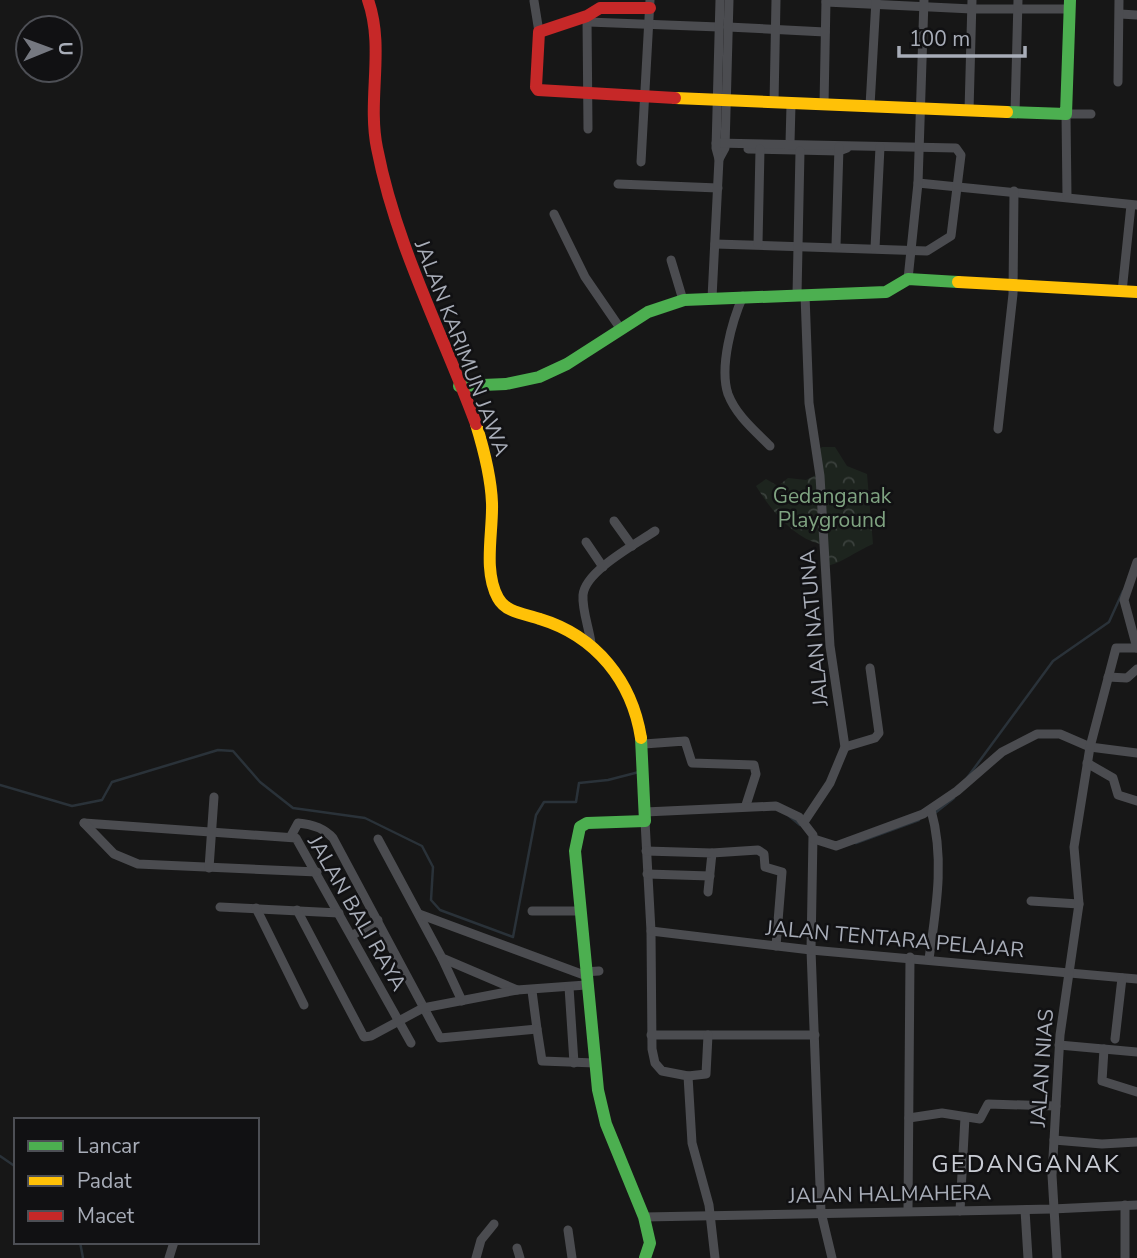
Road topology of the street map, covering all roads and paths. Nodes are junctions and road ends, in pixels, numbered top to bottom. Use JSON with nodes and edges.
{"nodes":[{"id":1,"x":368,"y":0,"type":"edge"},
{"id":2,"x":720,"y":0,"type":"edge"},
{"id":3,"x":729,"y":0,"type":"edge"},
{"id":4,"x":776,"y":0,"type":"edge"},
{"id":5,"x":1119,"y":0,"type":"edge"},
{"id":6,"x":534,"y":1,"type":"edge"},
{"id":7,"x":826,"y":1,"type":"edge"},
{"id":8,"x":876,"y":2,"type":"edge"},
{"id":9,"x":924,"y":2,"type":"edge"},
{"id":10,"x":598,"y":4,"type":"edge"},
{"id":11,"x":650,"y":4,"type":"edge"},
{"id":12,"x":972,"y":4,"type":"edge"},
{"id":13,"x":1070,"y":4,"type":"edge"},
{"id":14,"x":1018,"y":5,"type":"edge"},
{"id":15,"x":1120,"y":14,"type":"junction"},
{"id":16,"x":1137,"y":15,"type":"edge"},
{"id":17,"x":587,"y":19,"type":"junction"},
{"id":18,"x":649,"y":26,"type":"junction"},
{"id":19,"x":723,"y":27,"type":"junction"},
{"id":20,"x":775,"y":30,"type":"junction"},
{"id":21,"x":539,"y":32,"type":"junction"},
{"id":22,"x":825,"y":32,"type":"junction"},
{"id":23,"x":1118,"y":82,"type":"dead end"},
{"id":24,"x":588,"y":92,"type":"junction"},
{"id":25,"x":644,"y":95,"type":"junction"},
{"id":26,"x":721,"y":99,"type":"junction"},
{"id":27,"x":774,"y":103,"type":"junction"},
{"id":28,"x":791,"y":105,"type":"junction"},
{"id":29,"x":824,"y":105,"type":"junction"},
{"id":30,"x":870,"y":106,"type":"junction"},
{"id":31,"x":920,"y":110,"type":"junction"},
{"id":32,"x":969,"y":111,"type":"junction"},
{"id":33,"x":1016,"y":113,"type":"junction"},
{"id":34,"x":1066,"y":114,"type":"junction"},
{"id":35,"x":1091,"y":114,"type":"dead end"},
{"id":36,"x":588,"y":130,"type":"dead end"},
{"id":37,"x":790,"y":143,"type":"junction"},
{"id":38,"x":721,"y":146,"type":"junction"},
{"id":39,"x":880,"y":147,"type":"junction"},
{"id":40,"x":841,"y":148,"type":"junction"},
{"id":41,"x":760,"y":149,"type":"junction"},
{"id":42,"x":919,"y":149,"type":"junction"},
{"id":43,"x":800,"y":151,"type":"junction"},
{"id":44,"x":641,"y":162,"type":"dead end"},
{"id":45,"x":918,"y":183,"type":"junction"},
{"id":46,"x":618,"y":184,"type":"dead end"},
{"id":47,"x":960,"y":186,"type":"junction"},
{"id":48,"x":718,"y":188,"type":"junction"},
{"id":49,"x":1014,"y":191,"type":"junction"},
{"id":50,"x":1067,"y":197,"type":"junction"},
{"id":51,"x":1134,"y":205,"type":"edge"},
{"id":52,"x":554,"y":214,"type":"dead end"},
{"id":53,"x":715,"y":244,"type":"junction"},
{"id":54,"x":758,"y":244,"type":"junction"},
{"id":55,"x":797,"y":246,"type":"junction"},
{"id":56,"x":836,"y":246,"type":"junction"},
{"id":57,"x":875,"y":248,"type":"junction"},
{"id":58,"x":912,"y":251,"type":"junction"},
{"id":59,"x":927,"y":251,"type":"junction"},
{"id":60,"x":671,"y":260,"type":"dead end"},
{"id":61,"x":910,"y":264,"type":"junction"},
{"id":62,"x":908,"y":279,"type":"junction"},
{"id":63,"x":1013,"y":286,"type":"junction"},
{"id":64,"x":1122,"y":292,"type":"junction"},
{"id":65,"x":1137,"y":292,"type":"edge"},
{"id":66,"x":801,"y":295,"type":"junction"},
{"id":67,"x":744,"y":296,"type":"junction"},
{"id":68,"x":712,"y":298,"type":"junction"},
{"id":69,"x":683,"y":300,"type":"junction"},
{"id":70,"x":620,"y":328,"type":"junction"},
{"id":71,"x":459,"y":386,"type":"junction"},
{"id":72,"x":998,"y":429,"type":"dead end"},
{"id":73,"x":770,"y":446,"type":"dead end"},
{"id":74,"x":614,"y":521,"type":"dead end"},
{"id":75,"x":654,"y":531,"type":"dead end"},
{"id":76,"x":586,"y":542,"type":"dead end"},
{"id":77,"x":632,"y":546,"type":"junction"},
{"id":78,"x":1137,"y":562,"type":"edge"},
{"id":79,"x":603,"y":567,"type":"junction"},
{"id":80,"x":592,"y":643,"type":"junction"},
{"id":81,"x":870,"y":668,"type":"dead end"},
{"id":82,"x":1137,"y":669,"type":"edge"},
{"id":83,"x":1108,"y":677,"type":"junction"},
{"id":84,"x":644,"y":744,"type":"junction"},
{"id":85,"x":845,"y":747,"type":"junction"},
{"id":86,"x":1090,"y":747,"type":"junction"},
{"id":87,"x":1137,"y":753,"type":"edge"},
{"id":88,"x":1087,"y":763,"type":"junction"},
{"id":89,"x":214,"y":797,"type":"dead end"},
{"id":90,"x":1137,"y":801,"type":"edge"},
{"id":91,"x":746,"y":805,"type":"junction"},
{"id":92,"x":931,"y":810,"type":"junction"},
{"id":93,"x":648,"y":815,"type":"junction"},
{"id":94,"x":804,"y":822,"type":"junction"},
{"id":95,"x":210,"y":832,"type":"junction"},
{"id":96,"x":291,"y":836,"type":"junction"},
{"id":97,"x":378,"y":839,"type":"dead end"},
{"id":98,"x":814,"y":843,"type":"junction"},
{"id":99,"x":646,"y":851,"type":"junction"},
{"id":100,"x":712,"y":853,"type":"junction"},
{"id":101,"x":209,"y":868,"type":"junction"},
{"id":102,"x":317,"y":872,"type":"junction"},
{"id":103,"x":647,"y":874,"type":"junction"},
{"id":104,"x":710,"y":876,"type":"junction"},
{"id":105,"x":708,"y":892,"type":"dead end"},
{"id":106,"x":1031,"y":901,"type":"dead end"},
{"id":107,"x":1079,"y":904,"type":"junction"},
{"id":108,"x":220,"y":907,"type":"dead end"},
{"id":109,"x":257,"y":908,"type":"junction"},
{"id":110,"x":297,"y":910,"type":"junction"},
{"id":111,"x":532,"y":911,"type":"dead end"},
{"id":112,"x":578,"y":911,"type":"junction"},
{"id":113,"x":339,"y":913,"type":"junction"},
{"id":114,"x":419,"y":914,"type":"junction"},
{"id":115,"x":378,"y":920,"type":"junction"},
{"id":116,"x":651,"y":932,"type":"junction"},
{"id":117,"x":353,"y":935,"type":"junction"},
{"id":118,"x":776,"y":946,"type":"junction"},
{"id":119,"x":811,"y":950,"type":"junction"},
{"id":120,"x":910,"y":957,"type":"junction"},
{"id":121,"x":442,"y":958,"type":"junction"},
{"id":122,"x":929,"y":959,"type":"junction"},
{"id":123,"x":599,"y":971,"type":"dead end"},
{"id":124,"x":1069,"y":972,"type":"junction"},
{"id":125,"x":585,"y":978,"type":"junction"},
{"id":126,"x":1122,"y":978,"type":"junction"},
{"id":127,"x":1137,"y":979,"type":"edge"},
{"id":128,"x":569,"y":987,"type":"junction"},
{"id":129,"x":517,"y":990,"type":"junction"},
{"id":130,"x":532,"y":991,"type":"junction"},
{"id":131,"x":462,"y":1001,"type":"junction"},
{"id":132,"x":304,"y":1004,"type":"dead end"},
{"id":133,"x":423,"y":1008,"type":"junction"},
{"id":134,"x":399,"y":1021,"type":"junction"},
{"id":135,"x":537,"y":1030,"type":"junction"},
{"id":136,"x":651,"y":1035,"type":"junction"},
{"id":137,"x":708,"y":1035,"type":"junction"},
{"id":138,"x":816,"y":1035,"type":"junction"},
{"id":139,"x":1115,"y":1038,"type":"dead end"},
{"id":140,"x":411,"y":1043,"type":"dead end"},
{"id":141,"x":1059,"y":1045,"type":"junction"},
{"id":142,"x":1104,"y":1049,"type":"junction"},
{"id":143,"x":1137,"y":1052,"type":"edge"},
{"id":144,"x":575,"y":1063,"type":"junction"},
{"id":145,"x":595,"y":1063,"type":"junction"},
{"id":146,"x":688,"y":1076,"type":"junction"},
{"id":147,"x":1137,"y":1092,"type":"edge"},
{"id":148,"x":1056,"y":1106,"type":"junction"},
{"id":149,"x":965,"y":1117,"type":"junction"},
{"id":150,"x":909,"y":1118,"type":"junction"},
{"id":151,"x":1054,"y":1140,"type":"junction"},
{"id":152,"x":1137,"y":1142,"type":"edge"},
{"id":153,"x":1125,"y":1205,"type":"junction"},
{"id":154,"x":1137,"y":1205,"type":"edge"},
{"id":155,"x":1052,"y":1209,"type":"junction"},
{"id":156,"x":1025,"y":1210,"type":"junction"},
{"id":157,"x":908,"y":1211,"type":"junction"},
{"id":158,"x":960,"y":1211,"type":"junction"},
{"id":159,"x":821,"y":1212,"type":"junction"},
{"id":160,"x":711,"y":1216,"type":"junction"},
{"id":161,"x":644,"y":1217,"type":"junction"},
{"id":162,"x":494,"y":1224,"type":"dead end"},
{"id":163,"x":568,"y":1230,"type":"dead end"},
{"id":164,"x":647,"y":1257,"type":"edge"},
{"id":165,"x":476,"y":1258,"type":"edge"},
{"id":166,"x":572,"y":1258,"type":"edge"},
{"id":167,"x":715,"y":1258,"type":"edge"},
{"id":168,"x":832,"y":1258,"type":"edge"},
{"id":169,"x":1028,"y":1258,"type":"edge"},
{"id":170,"x":1057,"y":1258,"type":"edge"},
{"id":171,"x":1125,"y":1258,"type":"edge"}],
"edges":[{"from":1,"to":71,"type":"street","name":"JALAN KARIMUN JAWA"},
{"from":2,"to":19,"type":"street"},
{"from":3,"to":19,"type":"street"},
{"from":4,"to":20,"type":"street"},
{"from":5,"to":15,"type":"street"},
{"from":6,"to":21,"type":"street"},
{"from":7,"to":8,"type":"street"},
{"from":7,"to":22,"type":"street"},
{"from":8,"to":9,"type":"street"},
{"from":8,"to":30,"type":"street"},
{"from":9,"to":12,"type":"street"},
{"from":9,"to":31,"type":"street"},
{"from":10,"to":11,"type":"street"},
{"from":10,"to":17,"type":"street"},
{"from":11,"to":18,"type":"street"},
{"from":12,"to":14,"type":"street"},
{"from":12,"to":32,"type":"street"},
{"from":13,"to":14,"type":"street"},
{"from":13,"to":34,"type":"street"},
{"from":14,"to":33,"type":"street"},
{"from":15,"to":16,"type":"street"},
{"from":15,"to":23,"type":"street"},
{"from":17,"to":18,"type":"street"},
{"from":17,"to":21,"type":"street"},
{"from":17,"to":24,"type":"street"},
{"from":18,"to":19,"type":"street"},
{"from":18,"to":25,"type":"street"},
{"from":19,"to":20,"type":"street"},
{"from":19,"to":26,"type":"street"},
{"from":20,"to":22,"type":"street"},
{"from":20,"to":27,"type":"street"},
{"from":21,"to":24,"type":"street"},
{"from":22,"to":29,"type":"street"},
{"from":24,"to":25,"type":"street"},
{"from":24,"to":36,"type":"street"},
{"from":25,"to":26,"type":"street"},
{"from":25,"to":44,"type":"street"},
{"from":26,"to":27,"type":"street"},
{"from":26,"to":38,"type":"street"},
{"from":27,"to":28,"type":"street"},
{"from":28,"to":29,"type":"street"},
{"from":28,"to":37,"type":"street"},
{"from":29,"to":30,"type":"street"},
{"from":30,"to":31,"type":"street"},
{"from":31,"to":32,"type":"street"},
{"from":31,"to":42,"type":"street"},
{"from":32,"to":33,"type":"street"},
{"from":33,"to":34,"type":"street"},
{"from":34,"to":35,"type":"street"},
{"from":34,"to":50,"type":"street"},
{"from":37,"to":38,"type":"street"},
{"from":37,"to":40,"type":"street"},
{"from":38,"to":41,"type":"street"},
{"from":38,"to":48,"type":"street"},
{"from":39,"to":40,"type":"street"},
{"from":39,"to":42,"type":"street"},
{"from":39,"to":57,"type":"street"},
{"from":40,"to":43,"type":"street"},
{"from":40,"to":56,"type":"street"},
{"from":41,"to":43,"type":"street"},
{"from":41,"to":54,"type":"street"},
{"from":42,"to":45,"type":"street"},
{"from":42,"to":47,"type":"street"},
{"from":43,"to":55,"type":"street","name":"JALAN NATUNA"},
{"from":45,"to":47,"type":"street"},
{"from":45,"to":58,"type":"street"},
{"from":46,"to":48,"type":"street"},
{"from":47,"to":49,"type":"street"},
{"from":47,"to":59,"type":"street"},
{"from":48,"to":53,"type":"street"},
{"from":49,"to":50,"type":"street"},
{"from":49,"to":63,"type":"street"},
{"from":50,"to":51,"type":"street"},
{"from":51,"to":64,"type":"street"},
{"from":52,"to":70,"type":"street"},
{"from":53,"to":54,"type":"street"},
{"from":53,"to":68,"type":"street"},
{"from":54,"to":55,"type":"street"},
{"from":55,"to":56,"type":"street"},
{"from":55,"to":66,"type":"street","name":"JALAN NATUNA"},
{"from":56,"to":57,"type":"street"},
{"from":57,"to":58,"type":"street"},
{"from":58,"to":59,"type":"street"},
{"from":58,"to":61,"type":"street"},
{"from":59,"to":61,"type":"street"},
{"from":60,"to":69,"type":"street"},
{"from":61,"to":62,"type":"street"},
{"from":62,"to":63,"type":"street"},
{"from":62,"to":66,"type":"street"},
{"from":63,"to":64,"type":"street"},
{"from":63,"to":72,"type":"street"},
{"from":64,"to":65,"type":"street"},
{"from":66,"to":67,"type":"street"},
{"from":66,"to":85,"type":"street","name":"JALAN NATUNA"},
{"from":67,"to":68,"type":"street"},
{"from":67,"to":73,"type":"street"},
{"from":68,"to":69,"type":"street"},
{"from":69,"to":70,"type":"street"},
{"from":70,"to":71,"type":"street"},
{"from":71,"to":80,"type":"street","name":"JALAN KARIMUN JAWA"},
{"from":74,"to":77,"type":"street"},
{"from":75,"to":77,"type":"street"},
{"from":76,"to":79,"type":"street"},
{"from":77,"to":79,"type":"street"},
{"from":78,"to":83,"type":"street","name":"JALAN NIAS"},
{"from":79,"to":80,"type":"street"},
{"from":80,"to":84,"type":"street","name":"JALAN KARIMUN JAWA"},
{"from":81,"to":85,"type":"street"},
{"from":82,"to":83,"type":"street"},
{"from":83,"to":86,"type":"street","name":"JALAN NIAS"},
{"from":84,"to":91,"type":"street"},
{"from":84,"to":93,"type":"street","name":"JALAN KARIMUN JAWA"},
{"from":85,"to":94,"type":"street"},
{"from":86,"to":87,"type":"street"},
{"from":86,"to":88,"type":"street","name":"JALAN NIAS"},
{"from":86,"to":92,"type":"street"},
{"from":88,"to":90,"type":"street"},
{"from":88,"to":107,"type":"street","name":"JALAN NIAS"},
{"from":89,"to":95,"type":"street"},
{"from":91,"to":93,"type":"street"},
{"from":91,"to":94,"type":"street"},
{"from":92,"to":98,"type":"street"},
{"from":92,"to":122,"type":"street"},
{"from":93,"to":99,"type":"street","name":"JALAN KARIMUN JAWA"},
{"from":93,"to":112,"type":"street"},
{"from":94,"to":98,"type":"street"},
{"from":95,"to":96,"type":"street","name":"JALAN BALI RAYA"},
{"from":95,"to":101,"type":"street"},
{"from":95,"to":101,"type":"street","name":"JALAN BALI RAYA"},
{"from":96,"to":102,"type":"street","name":"JALAN BALI RAYA"},
{"from":96,"to":115,"type":"street"},
{"from":97,"to":114,"type":"street"},
{"from":98,"to":119,"type":"street"},
{"from":99,"to":100,"type":"street"},
{"from":99,"to":103,"type":"street","name":"JALAN KARIMUN JAWA"},
{"from":100,"to":104,"type":"street"},
{"from":100,"to":118,"type":"street"},
{"from":101,"to":102,"type":"street"},
{"from":102,"to":113,"type":"street","name":"JALAN BALI RAYA"},
{"from":103,"to":104,"type":"street"},
{"from":103,"to":116,"type":"street","name":"JALAN KARIMUN JAWA"},
{"from":104,"to":105,"type":"street"},
{"from":106,"to":107,"type":"street"},
{"from":107,"to":124,"type":"street","name":"JALAN NIAS"},
{"from":108,"to":109,"type":"street"},
{"from":109,"to":110,"type":"street"},
{"from":109,"to":132,"type":"street"},
{"from":110,"to":113,"type":"street"},
{"from":110,"to":134,"type":"street"},
{"from":111,"to":112,"type":"street"},
{"from":112,"to":125,"type":"street"},
{"from":113,"to":117,"type":"street","name":"JALAN BALI RAYA"},
{"from":114,"to":121,"type":"street"},
{"from":114,"to":125,"type":"street"},
{"from":115,"to":117,"type":"street"},
{"from":115,"to":133,"type":"street"},
{"from":116,"to":118,"type":"street","name":"JALAN TENTARA PELAJAR"},
{"from":116,"to":136,"type":"street","name":"JALAN KARIMUN JAWA"},
{"from":117,"to":134,"type":"street","name":"JALAN BALI RAYA"},
{"from":118,"to":119,"type":"street","name":"JALAN TENTARA PELAJAR"},
{"from":119,"to":120,"type":"street","name":"JALAN TENTARA PELAJAR"},
{"from":119,"to":138,"type":"street"},
{"from":120,"to":122,"type":"street","name":"JALAN TENTARA PELAJAR"},
{"from":120,"to":150,"type":"street"},
{"from":121,"to":129,"type":"street"},
{"from":121,"to":131,"type":"street"},
{"from":122,"to":124,"type":"street","name":"JALAN TENTARA PELAJAR"},
{"from":123,"to":125,"type":"street"},
{"from":124,"to":126,"type":"street","name":"JALAN TENTARA PELAJAR"},
{"from":124,"to":141,"type":"street","name":"JALAN NIAS"},
{"from":125,"to":128,"type":"street"},
{"from":125,"to":145,"type":"street"},
{"from":126,"to":127,"type":"street","name":"JALAN TENTARA PELAJAR"},
{"from":126,"to":139,"type":"street"},
{"from":128,"to":130,"type":"street"},
{"from":128,"to":144,"type":"street"},
{"from":129,"to":130,"type":"street"},
{"from":129,"to":131,"type":"street"},
{"from":130,"to":135,"type":"street"},
{"from":131,"to":133,"type":"street"},
{"from":133,"to":134,"type":"street"},
{"from":133,"to":135,"type":"street"},
{"from":134,"to":140,"type":"street","name":"JALAN BALI RAYA"},
{"from":135,"to":144,"type":"street"},
{"from":136,"to":137,"type":"street"},
{"from":136,"to":146,"type":"street","name":"JALAN KARIMUN JAWA"},
{"from":137,"to":138,"type":"street"},
{"from":137,"to":146,"type":"street"},
{"from":138,"to":159,"type":"street"},
{"from":141,"to":142,"type":"street"},
{"from":141,"to":148,"type":"street","name":"JALAN NIAS"},
{"from":142,"to":143,"type":"street"},
{"from":142,"to":147,"type":"street"},
{"from":144,"to":145,"type":"street"},
{"from":145,"to":161,"type":"street"},
{"from":146,"to":160,"type":"street"},
{"from":148,"to":149,"type":"street"},
{"from":148,"to":151,"type":"street","name":"JALAN NIAS"},
{"from":149,"to":150,"type":"street"},
{"from":149,"to":158,"type":"street"},
{"from":150,"to":157,"type":"street"},
{"from":151,"to":152,"type":"street"},
{"from":151,"to":155,"type":"street","name":"JALAN NIAS"},
{"from":153,"to":154,"type":"street","name":"JALAN HALMAHERA"},
{"from":153,"to":155,"type":"street","name":"JALAN HALMAHERA"},
{"from":153,"to":171,"type":"street"},
{"from":155,"to":156,"type":"street","name":"JALAN HALMAHERA"},
{"from":155,"to":170,"type":"street","name":"JALAN NIAS"},
{"from":156,"to":158,"type":"street","name":"JALAN HALMAHERA"},
{"from":156,"to":169,"type":"street"},
{"from":157,"to":158,"type":"street","name":"JALAN HALMAHERA"},
{"from":157,"to":159,"type":"street","name":"JALAN HALMAHERA"},
{"from":159,"to":160,"type":"street","name":"JALAN HALMAHERA"},
{"from":159,"to":168,"type":"street"},
{"from":160,"to":161,"type":"street","name":"JALAN HALMAHERA"},
{"from":160,"to":167,"type":"street"},
{"from":161,"to":164,"type":"street"},
{"from":162,"to":165,"type":"street"},
{"from":163,"to":166,"type":"street"}]}
